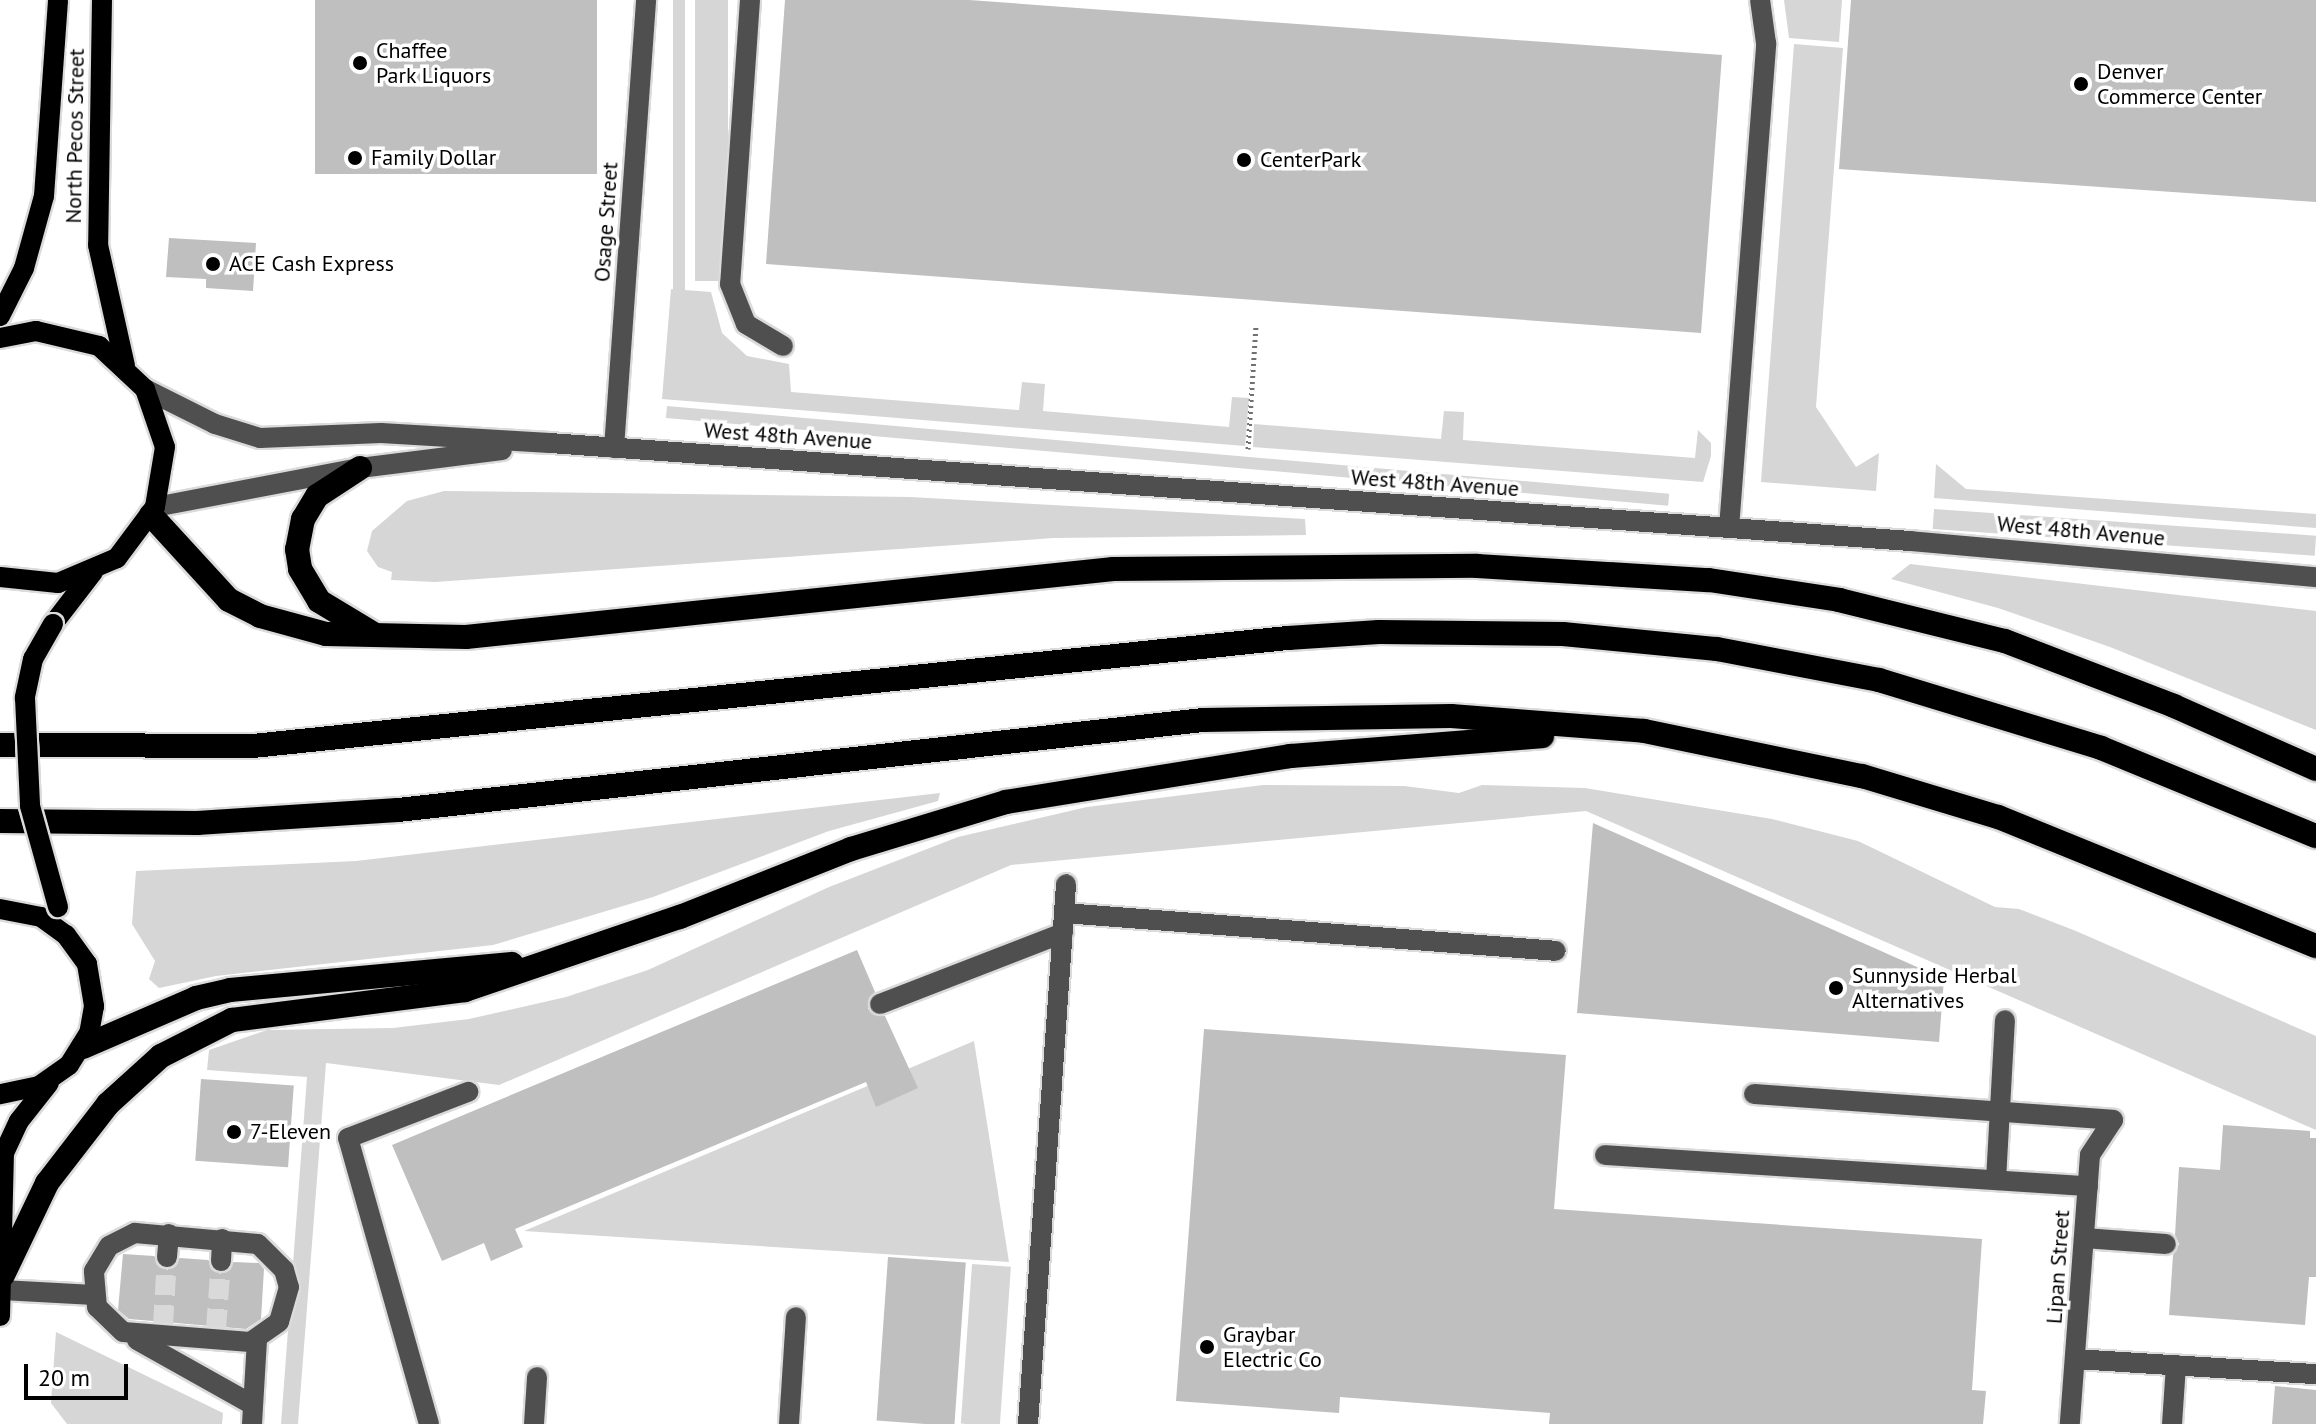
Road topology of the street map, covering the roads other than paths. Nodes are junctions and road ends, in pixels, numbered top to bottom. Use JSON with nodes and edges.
{"nodes":[{"id":1,"x":58,"y":0,"type":"edge"},
{"id":2,"x":102,"y":0,"type":"edge"},
{"id":3,"x":646,"y":0,"type":"edge"},
{"id":4,"x":750,"y":0,"type":"edge"},
{"id":5,"x":1760,"y":0,"type":"edge"},
{"id":6,"x":0,"y":316,"type":"edge"},
{"id":7,"x":0,"y":338,"type":"edge"},
{"id":8,"x":783,"y":346,"type":"dead end"},
{"id":9,"x":125,"y":366,"type":"junction"},
{"id":10,"x":145,"y":389,"type":"junction"},
{"id":11,"x":550,"y":443,"type":"junction"},
{"id":12,"x":614,"y":448,"type":"junction"},
{"id":13,"x":360,"y":468,"type":"junction"},
{"id":14,"x":153,"y":511,"type":"junction"},
{"id":15,"x":1729,"y":528,"type":"junction"},
{"id":16,"x":93,"y":572,"type":"junction"},
{"id":17,"x":0,"y":577,"type":"edge"},
{"id":18,"x":2316,"y":577,"type":"edge"},
{"id":19,"x":378,"y":636,"type":"junction"},
{"id":20,"x":1644,"y":731,"type":"junction"},
{"id":21,"x":0,"y":745,"type":"edge"},
{"id":22,"x":2316,"y":769,"type":"edge"},
{"id":23,"x":0,"y":821,"type":"edge"},
{"id":24,"x":2316,"y":836,"type":"edge"},
{"id":25,"x":1066,"y":884,"type":"dead end"},
{"id":26,"x":0,"y":909,"type":"edge"},
{"id":27,"x":1063,"y":923,"type":"junction"},
{"id":28,"x":2316,"y":946,"type":"edge"},
{"id":29,"x":1556,"y":951,"type":"dead end"},
{"id":30,"x":81,"y":952,"type":"junction"},
{"id":31,"x":556,"y":960,"type":"junction"},
{"id":32,"x":880,"y":1004,"type":"dead end"},
{"id":33,"x":2005,"y":1020,"type":"dead end"},
{"id":34,"x":83,"y":1047,"type":"junction"},
{"id":35,"x":52,"y":1080,"type":"junction"},
{"id":36,"x":468,"y":1092,"type":"dead end"},
{"id":37,"x":0,"y":1094,"type":"edge"},
{"id":38,"x":1754,"y":1094,"type":"dead end"},
{"id":39,"x":1999,"y":1112,"type":"junction"},
{"id":40,"x":1605,"y":1155,"type":"dead end"},
{"id":41,"x":1996,"y":1180,"type":"junction"},
{"id":42,"x":2088,"y":1186,"type":"junction"},
{"id":43,"x":169,"y":1234,"type":"junction"},
{"id":44,"x":2084,"y":1238,"type":"junction"},
{"id":45,"x":222,"y":1239,"type":"junction"},
{"id":46,"x":2166,"y":1244,"type":"dead end"},
{"id":47,"x":167,"y":1257,"type":"tunnel mouth"},
{"id":48,"x":221,"y":1261,"type":"tunnel mouth"},
{"id":49,"x":2,"y":1283,"type":"junction"},
{"id":50,"x":94,"y":1295,"type":"junction"},
{"id":51,"x":0,"y":1316,"type":"edge"},
{"id":52,"x":796,"y":1317,"type":"dead end"},
{"id":53,"x":123,"y":1332,"type":"junction"},
{"id":54,"x":257,"y":1339,"type":"junction"},
{"id":55,"x":2075,"y":1359,"type":"junction"},
{"id":56,"x":2176,"y":1365,"type":"junction"},
{"id":57,"x":2316,"y":1374,"type":"edge"},
{"id":58,"x":537,"y":1377,"type":"dead end"},
{"id":59,"x":253,"y":1415,"type":"edge"},
{"id":60,"x":429,"y":1424,"type":"edge"},
{"id":61,"x":534,"y":1424,"type":"edge"},
{"id":62,"x":789,"y":1424,"type":"edge"},
{"id":63,"x":1028,"y":1424,"type":"edge"},
{"id":64,"x":2070,"y":1424,"type":"edge"},
{"id":65,"x":2172,"y":1424,"type":"edge"}],
"edges":[{"from":1,"to":6,"type":"main road","name":"North Pecos Street"},
{"from":2,"to":9,"type":"main road","name":"North Pecos Street"},
{"from":3,"to":12,"type":"street","name":"Osage Street"},
{"from":4,"to":8,"type":"street"},
{"from":5,"to":15,"type":"street"},
{"from":7,"to":9,"type":"main road"},
{"from":9,"to":10,"type":"main road"},
{"from":10,"to":11,"type":"street","name":"West 48th Avenue"},
{"from":10,"to":14,"type":"main road"},
{"from":11,"to":12,"type":"street","name":"West 48th Avenue"},
{"from":11,"to":13,"type":"street","name":"West 48th Avenue"},
{"from":12,"to":15,"type":"street","name":"West 48th Avenue"},
{"from":13,"to":14,"type":"street","name":"West 48th Avenue"},
{"from":13,"to":19,"type":"highway"},
{"from":14,"to":16,"type":"main road"},
{"from":14,"to":19,"type":"highway"},
{"from":15,"to":18,"type":"street","name":"West 48th Avenue"},
{"from":16,"to":17,"type":"main road"},
{"from":16,"to":30,"type":"main road","bridge":true},
{"from":19,"to":22,"type":"highway"},
{"from":20,"to":23,"type":"highway"},
{"from":20,"to":28,"type":"highway"},
{"from":20,"to":31,"type":"highway"},
{"from":21,"to":24,"type":"highway"},
{"from":25,"to":27,"type":"street"},
{"from":26,"to":30,"type":"main road"},
{"from":27,"to":29,"type":"street"},
{"from":27,"to":32,"type":"street"},
{"from":27,"to":63,"type":"street"},
{"from":30,"to":34,"type":"main road"},
{"from":31,"to":34,"type":"highway"},
{"from":31,"to":49,"type":"highway"},
{"from":33,"to":39,"type":"street"},
{"from":34,"to":35,"type":"main road"},
{"from":35,"to":37,"type":"main road"},
{"from":35,"to":49,"type":"main road"},
{"from":36,"to":60,"type":"street"},
{"from":38,"to":39,"type":"street"},
{"from":39,"to":41,"type":"street"},
{"from":39,"to":42,"type":"street","name":"Lipan Street"},
{"from":40,"to":41,"type":"street"},
{"from":41,"to":42,"type":"street"},
{"from":42,"to":44,"type":"street","name":"Lipan Street"},
{"from":43,"to":45,"type":"street"},
{"from":43,"to":47,"type":"street"},
{"from":43,"to":50,"type":"street"},
{"from":44,"to":46,"type":"street"},
{"from":44,"to":55,"type":"street","name":"Lipan Street"},
{"from":45,"to":48,"type":"street"},
{"from":45,"to":54,"type":"street"},
{"from":49,"to":50,"type":"street"},
{"from":49,"to":51,"type":"main road"},
{"from":50,"to":53,"type":"street"},
{"from":52,"to":62,"type":"street"},
{"from":53,"to":54,"type":"street"},
{"from":53,"to":59,"type":"street"},
{"from":54,"to":59,"type":"street"},
{"from":55,"to":56,"type":"street"},
{"from":55,"to":64,"type":"street","name":"Lipan Street"},
{"from":56,"to":57,"type":"street"},
{"from":56,"to":65,"type":"street"},
{"from":58,"to":61,"type":"street"}]}
